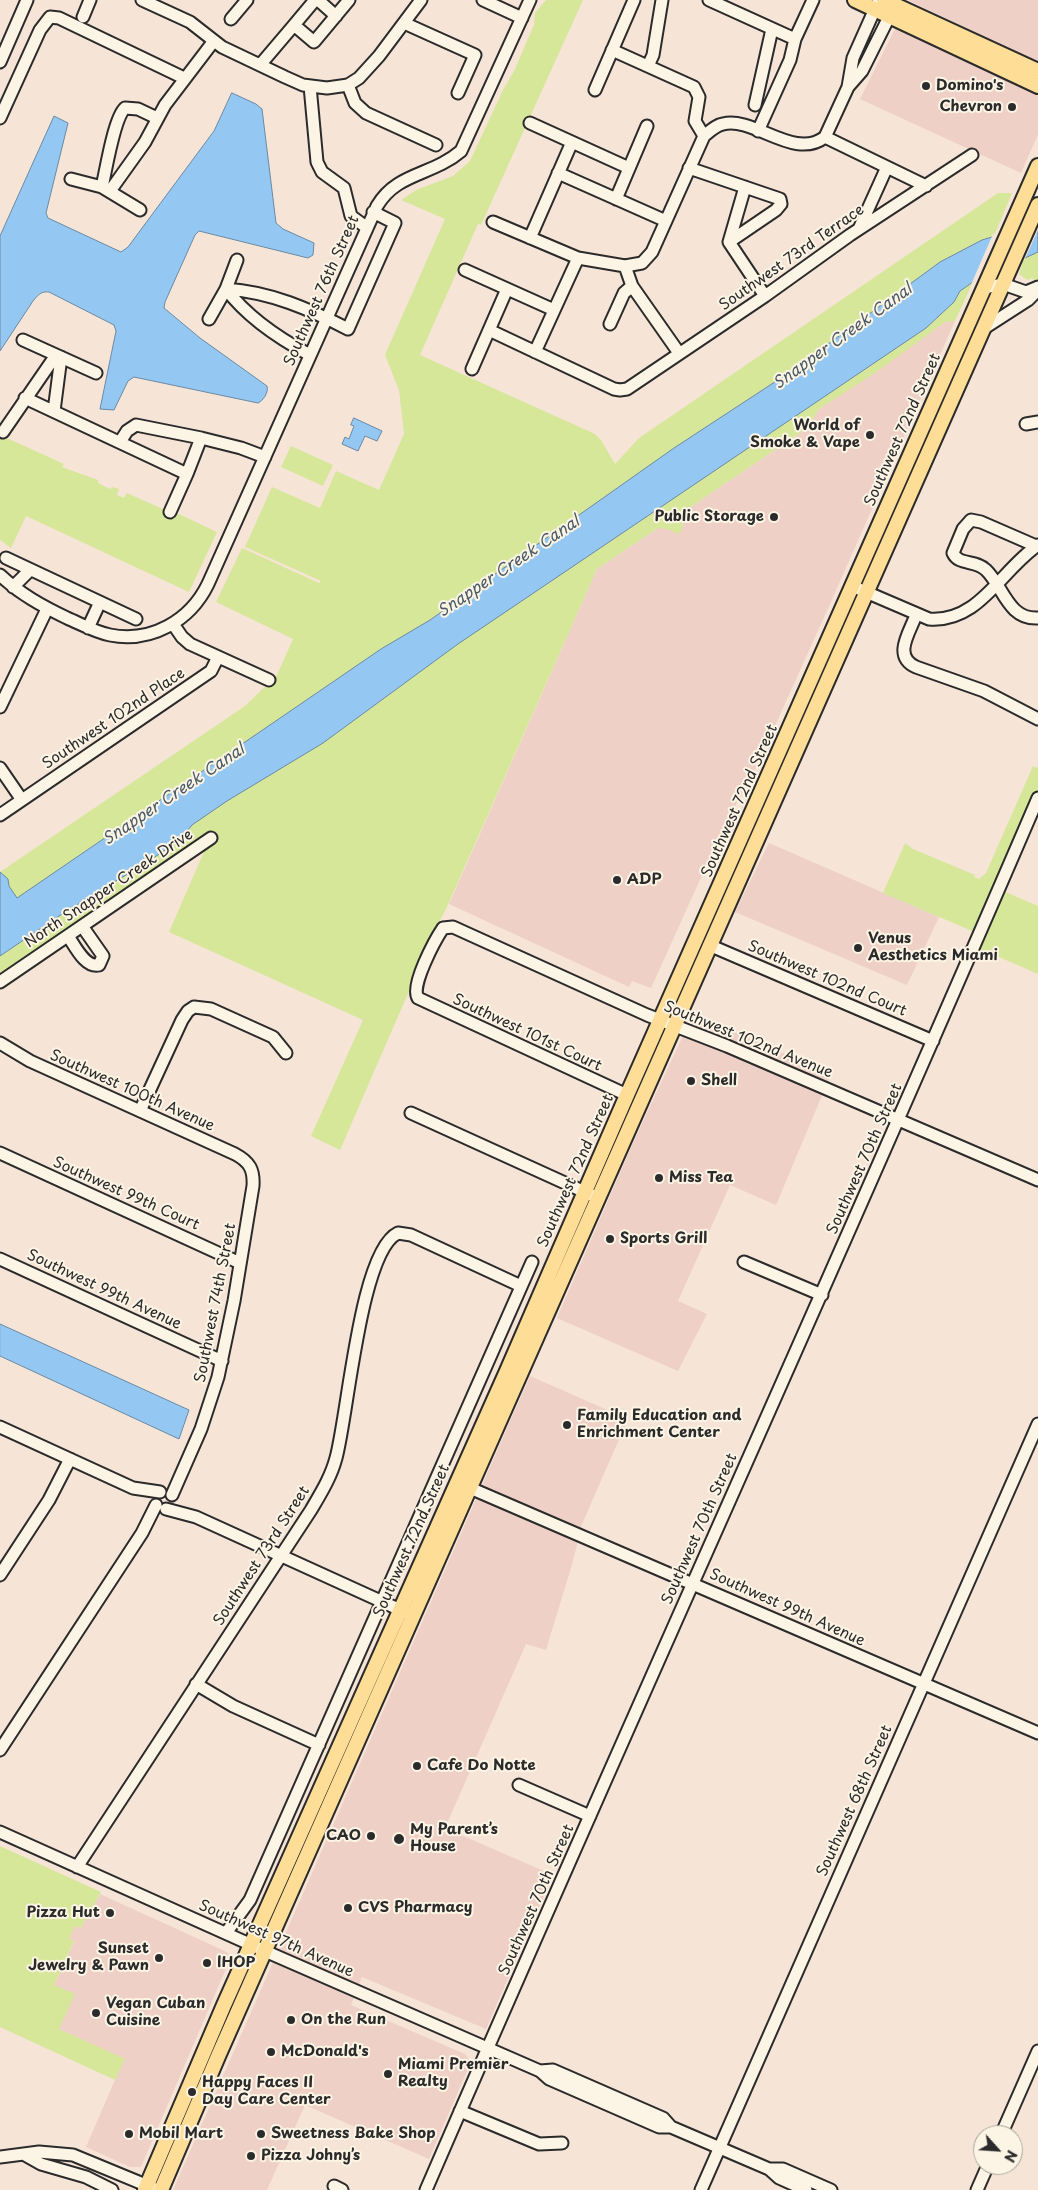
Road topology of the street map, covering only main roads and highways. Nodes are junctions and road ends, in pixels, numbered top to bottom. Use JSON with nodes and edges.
{"nodes":[{"id":1,"x":855,"y":0,"type":"edge"},
{"id":2,"x":885,"y":6,"type":"edge"},
{"id":3,"x":1038,"y":71,"type":"edge"},
{"id":4,"x":1038,"y":86,"type":"edge"},
{"id":5,"x":1038,"y":166,"type":"edge"},
{"id":6,"x":1037,"y":207,"type":"edge"},
{"id":7,"x":945,"y":377,"type":"junction"},
{"id":8,"x":959,"y":382,"type":"junction"},
{"id":9,"x":908,"y":459,"type":"junction"},
{"id":10,"x":922,"y":465,"type":"junction"},
{"id":11,"x":810,"y":682,"type":"junction"},
{"id":12,"x":823,"y":688,"type":"junction"},
{"id":13,"x":758,"y":799,"type":"junction"},
{"id":14,"x":761,"y":830,"type":"junction"},
{"id":15,"x":539,"y":1296,"type":"junction"},
{"id":16,"x":552,"y":1302,"type":"junction"},
{"id":17,"x":513,"y":1374,"type":"junction"},
{"id":18,"x":457,"y":1482,"type":"junction"},
{"id":19,"x":470,"y":1488,"type":"junction"},
{"id":20,"x":336,"y":1754,"type":"junction"},
{"id":21,"x":350,"y":1760,"type":"junction"},
{"id":22,"x":153,"y":2189,"type":"edge"}],
"edges":[{"from":1,"to":2,"type":"main road"},
{"from":2,"to":3,"type":"main road"},
{"from":2,"to":4,"type":"main road"},
{"from":5,"to":7,"type":"main road","name":"Southwest 72nd Street"},
{"from":6,"to":8,"type":"main road","name":"Southwest 72nd Street"},
{"from":7,"to":8,"type":"main road"},
{"from":7,"to":9,"type":"main road","name":"Southwest 72nd Street"},
{"from":8,"to":10,"type":"main road","name":"Southwest 72nd Street"},
{"from":9,"to":10,"type":"main road"},
{"from":9,"to":11,"type":"main road","name":"Southwest 72nd Street"},
{"from":10,"to":12,"type":"main road","name":"Southwest 72nd Street"},
{"from":11,"to":12,"type":"main road"},
{"from":11,"to":13,"type":"main road","name":"Southwest 72nd Street"},
{"from":12,"to":14,"type":"main road","name":"Southwest 72nd Street"},
{"from":13,"to":14,"type":"main road"},
{"from":13,"to":15,"type":"main road","name":"Southwest 72nd Street"},
{"from":14,"to":16,"type":"main road","name":"Southwest 72nd Street"},
{"from":15,"to":16,"type":"main road"},
{"from":15,"to":17,"type":"main road","name":"Southwest 72nd Street"},
{"from":16,"to":17,"type":"main road","name":"Southwest 72nd Street"},
{"from":17,"to":18,"type":"main road","name":"Southwest 72nd Street"},
{"from":17,"to":19,"type":"main road","name":"Southwest 72nd Street"},
{"from":18,"to":19,"type":"main road"},
{"from":18,"to":20,"type":"main road","name":"Southwest 72nd Street"},
{"from":19,"to":21,"type":"main road","name":"Southwest 72nd Street"},
{"from":20,"to":21,"type":"main road"},
{"from":20,"to":22,"type":"main road","name":"Southwest 72nd Street"},
{"from":21,"to":22,"type":"main road","name":"Southwest 72nd Street"}]}
